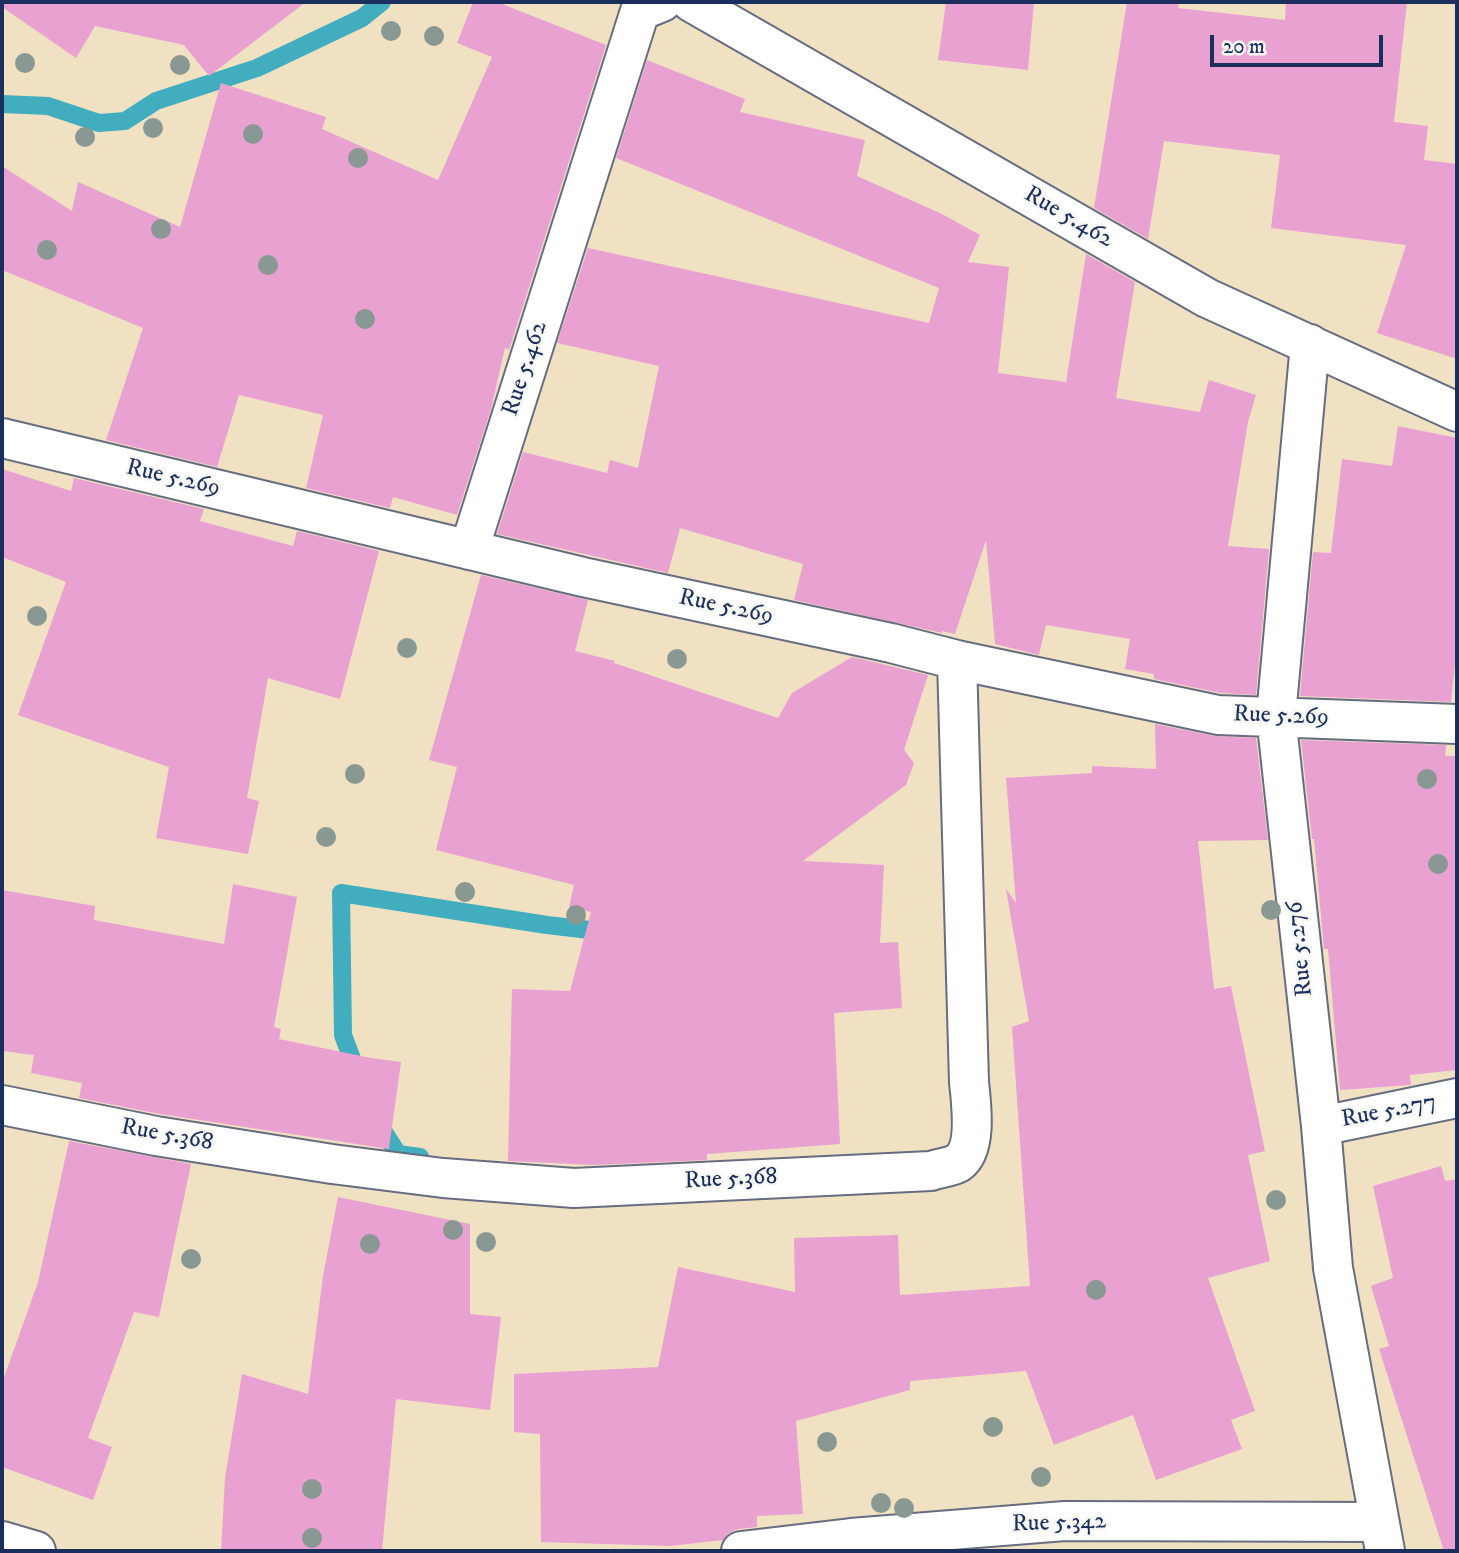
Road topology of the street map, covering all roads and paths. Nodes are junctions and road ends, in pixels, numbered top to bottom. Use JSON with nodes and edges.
{"nodes":[{"id":1,"x":662,"y":2,"type":"edge"},
{"id":2,"x":691,"y":2,"type":"edge"},
{"id":3,"x":1310,"y":344,"type":"junction"},
{"id":4,"x":1457,"y":412,"type":"edge"},
{"id":5,"x":2,"y":438,"type":"edge"},
{"id":6,"x":469,"y":550,"type":"junction"},
{"id":7,"x":957,"y":660,"type":"junction"},
{"id":8,"x":1276,"y":716,"type":"junction"},
{"id":9,"x":1457,"y":724,"type":"edge"},
{"id":10,"x":1457,"y":1098,"type":"edge"},
{"id":11,"x":2,"y":1105,"type":"edge"},
{"id":12,"x":1321,"y":1126,"type":"junction"},
{"id":13,"x":1382,"y":1536,"type":"edge"},
{"id":14,"x":2,"y":1541,"type":"edge"},
{"id":15,"x":36,"y":1551,"type":"edge"},
{"id":16,"x":741,"y":1551,"type":"edge"}],
"edges":[{"from":1,"to":6,"type":"street","name":"Rue 5.462"},
{"from":2,"to":3,"type":"street","name":"Rue 5.462"},
{"from":3,"to":4,"type":"street","name":"Rue 5.462"},
{"from":3,"to":8,"type":"street","name":"Rue 5.276"},
{"from":5,"to":6,"type":"street","name":"Rue 5.269"},
{"from":6,"to":7,"type":"street","name":"Rue 5.269"},
{"from":7,"to":8,"type":"street","name":"Rue 5.269"},
{"from":7,"to":11,"type":"street","name":"Rue 5.368"},
{"from":8,"to":9,"type":"street","name":"Rue 5.269"},
{"from":8,"to":12,"type":"street","name":"Rue 5.276"},
{"from":10,"to":12,"type":"street","name":"Rue 5.277"},
{"from":12,"to":13,"type":"street","name":"Rue 5.276"},
{"from":13,"to":16,"type":"street","name":"Rue 5.342"},
{"from":14,"to":15,"type":"street"}]}
